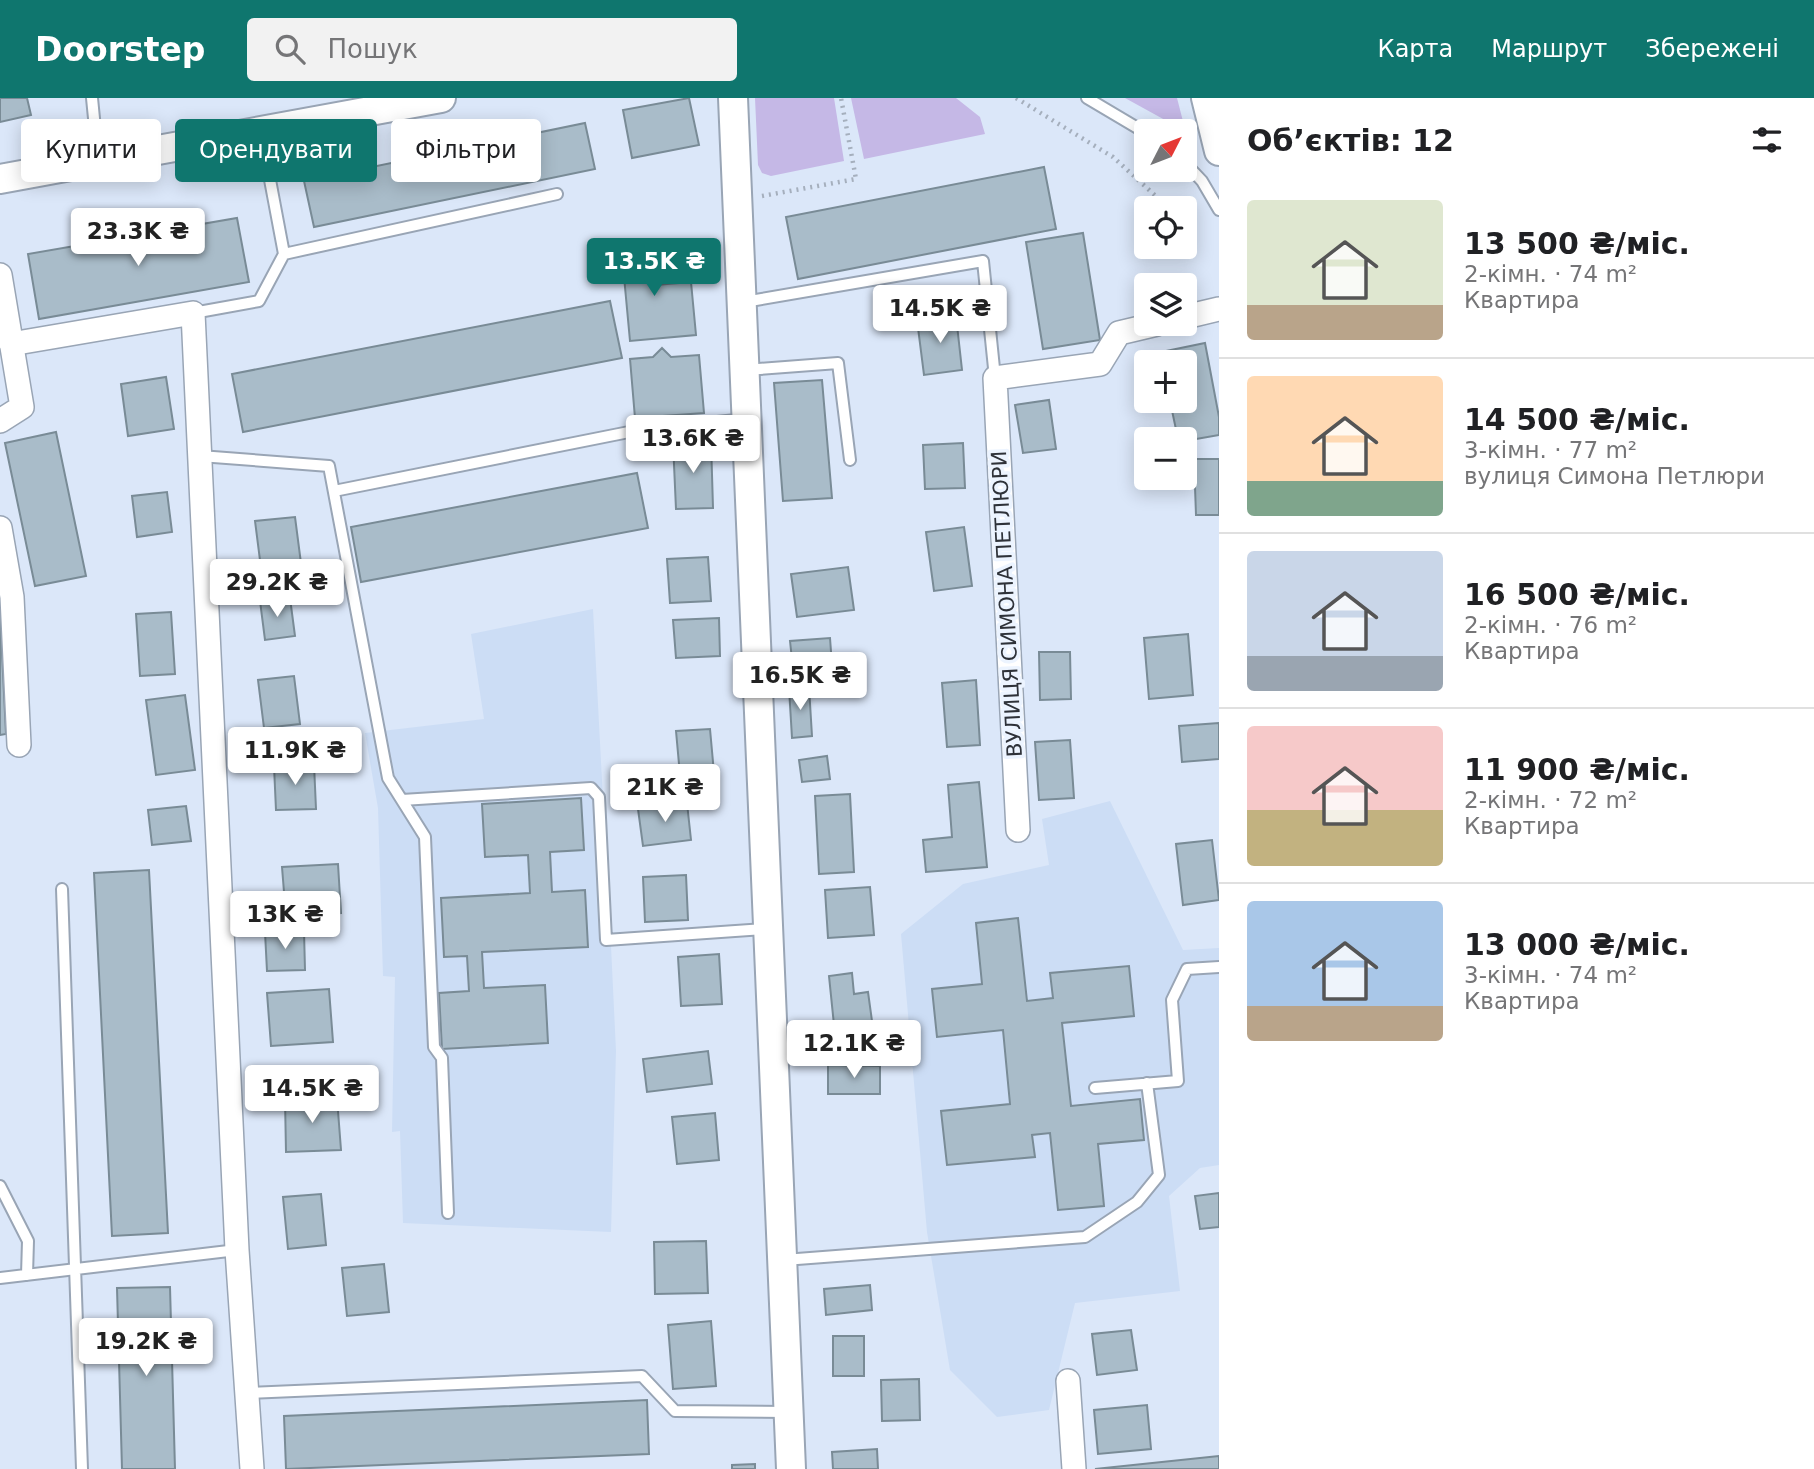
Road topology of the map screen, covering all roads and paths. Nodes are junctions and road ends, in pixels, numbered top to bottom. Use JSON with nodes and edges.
{"nodes":[{"id":1,"x":92,"y":98,"type":"edge"},
{"id":2,"x":441,"y":98,"type":"edge"},
{"id":3,"x":733,"y":98,"type":"edge"},
{"id":4,"x":841,"y":98,"type":"edge"},
{"id":5,"x":1016,"y":98,"type":"edge"},
{"id":6,"x":1087,"y":98,"type":"edge"},
{"id":7,"x":1213,"y":114,"type":"edge"},
{"id":8,"x":94,"y":119,"type":"edge"},
{"id":9,"x":330,"y":119,"type":"edge"},
{"id":10,"x":1134,"y":126,"type":"edge"},
{"id":11,"x":1219,"y":151,"type":"edge"},
{"id":12,"x":21,"y":176,"type":"edge"},
{"id":13,"x":1197,"y":176,"type":"edge"},
{"id":14,"x":0,"y":180,"type":"edge"},
{"id":15,"x":270,"y":182,"type":"edge"},
{"id":16,"x":557,"y":194,"type":"dead end"},
{"id":17,"x":1156,"y":196,"type":"edge"},
{"id":18,"x":755,"y":197,"type":"dead end"},
{"id":19,"x":1219,"y":210,"type":"edge"},
{"id":20,"x":284,"y":254,"type":"junction"},
{"id":21,"x":0,"y":275,"type":"edge"},
{"id":22,"x":741,"y":303,"type":"junction"},
{"id":23,"x":1219,"y":309,"type":"edge"},
{"id":24,"x":193,"y":313,"type":"junction"},
{"id":25,"x":1197,"y":314,"type":"edge"},
{"id":26,"x":1134,"y":329,"type":"edge"},
{"id":27,"x":11,"y":344,"type":"junction"},
{"id":28,"x":744,"y":370,"type":"junction"},
{"id":29,"x":995,"y":378,"type":"junction"},
{"id":30,"x":747,"y":419,"type":"junction"},
{"id":31,"x":0,"y":421,"type":"edge"},
{"id":32,"x":200,"y":456,"type":"junction"},
{"id":33,"x":850,"y":460,"type":"dead end"},
{"id":34,"x":334,"y":491,"type":"junction"},
{"id":35,"x":0,"y":528,"type":"edge"},
{"id":36,"x":19,"y":745,"type":"dead end"},
{"id":37,"x":402,"y":800,"type":"junction"},
{"id":38,"x":1018,"y":830,"type":"dead end"},
{"id":39,"x":62,"y":889,"type":"dead end"},
{"id":40,"x":768,"y":929,"type":"junction"},
{"id":41,"x":1219,"y":967,"type":"edge"},
{"id":42,"x":1147,"y":1083,"type":"junction"},
{"id":43,"x":1096,"y":1088,"type":"dead end"},
{"id":44,"x":0,"y":1186,"type":"edge"},
{"id":45,"x":448,"y":1213,"type":"dead end"},
{"id":46,"x":237,"y":1250,"type":"junction"},
{"id":47,"x":782,"y":1260,"type":"junction"},
{"id":48,"x":73,"y":1269,"type":"junction"},
{"id":49,"x":27,"y":1275,"type":"junction"},
{"id":50,"x":0,"y":1278,"type":"edge"},
{"id":51,"x":1068,"y":1381,"type":"dead end"},
{"id":52,"x":247,"y":1393,"type":"junction"},
{"id":53,"x":788,"y":1412,"type":"junction"},
{"id":54,"x":82,"y":1469,"type":"edge"},
{"id":55,"x":252,"y":1469,"type":"edge"},
{"id":56,"x":791,"y":1469,"type":"edge"},
{"id":57,"x":1074,"y":1469,"type":"edge"}],
"edges":[{"from":1,"to":8,"type":"lane"},
{"from":2,"to":9,"type":"street"},
{"from":3,"to":22,"type":"street"},
{"from":4,"to":18,"type":"path"},
{"from":5,"to":17,"type":"path"},
{"from":6,"to":10,"type":"lane"},
{"from":7,"to":11,"type":"street"},
{"from":12,"to":14,"type":"street"},
{"from":13,"to":19,"type":"lane"},
{"from":15,"to":20,"type":"lane"},
{"from":16,"to":20,"type":"lane"},
{"from":20,"to":24,"type":"lane"},
{"from":21,"to":27,"type":"street"},
{"from":22,"to":28,"type":"street"},
{"from":22,"to":29,"type":"lane"},
{"from":23,"to":25,"type":"street"},
{"from":24,"to":27,"type":"street"},
{"from":24,"to":32,"type":"street"},
{"from":26,"to":29,"type":"street"},
{"from":27,"to":31,"type":"street"},
{"from":28,"to":30,"type":"street"},
{"from":28,"to":33,"type":"lane"},
{"from":29,"to":38,"type":"street","name":"ВУЛИЦЯ СИМОНА ПЕТЛЮРИ"},
{"from":30,"to":34,"type":"lane"},
{"from":30,"to":40,"type":"street"},
{"from":32,"to":34,"type":"lane"},
{"from":32,"to":46,"type":"street"},
{"from":34,"to":37,"type":"lane"},
{"from":35,"to":36,"type":"street"},
{"from":37,"to":40,"type":"lane"},
{"from":37,"to":45,"type":"lane"},
{"from":39,"to":48,"type":"lane"},
{"from":40,"to":47,"type":"street"},
{"from":41,"to":42,"type":"lane"},
{"from":42,"to":43,"type":"lane"},
{"from":42,"to":47,"type":"lane"},
{"from":44,"to":49,"type":"lane"},
{"from":46,"to":48,"type":"lane"},
{"from":46,"to":52,"type":"street"},
{"from":47,"to":53,"type":"street"},
{"from":48,"to":49,"type":"lane"},
{"from":48,"to":54,"type":"lane"},
{"from":49,"to":50,"type":"lane"},
{"from":51,"to":57,"type":"street"},
{"from":52,"to":53,"type":"lane"},
{"from":52,"to":55,"type":"street"},
{"from":53,"to":56,"type":"street"}]}
